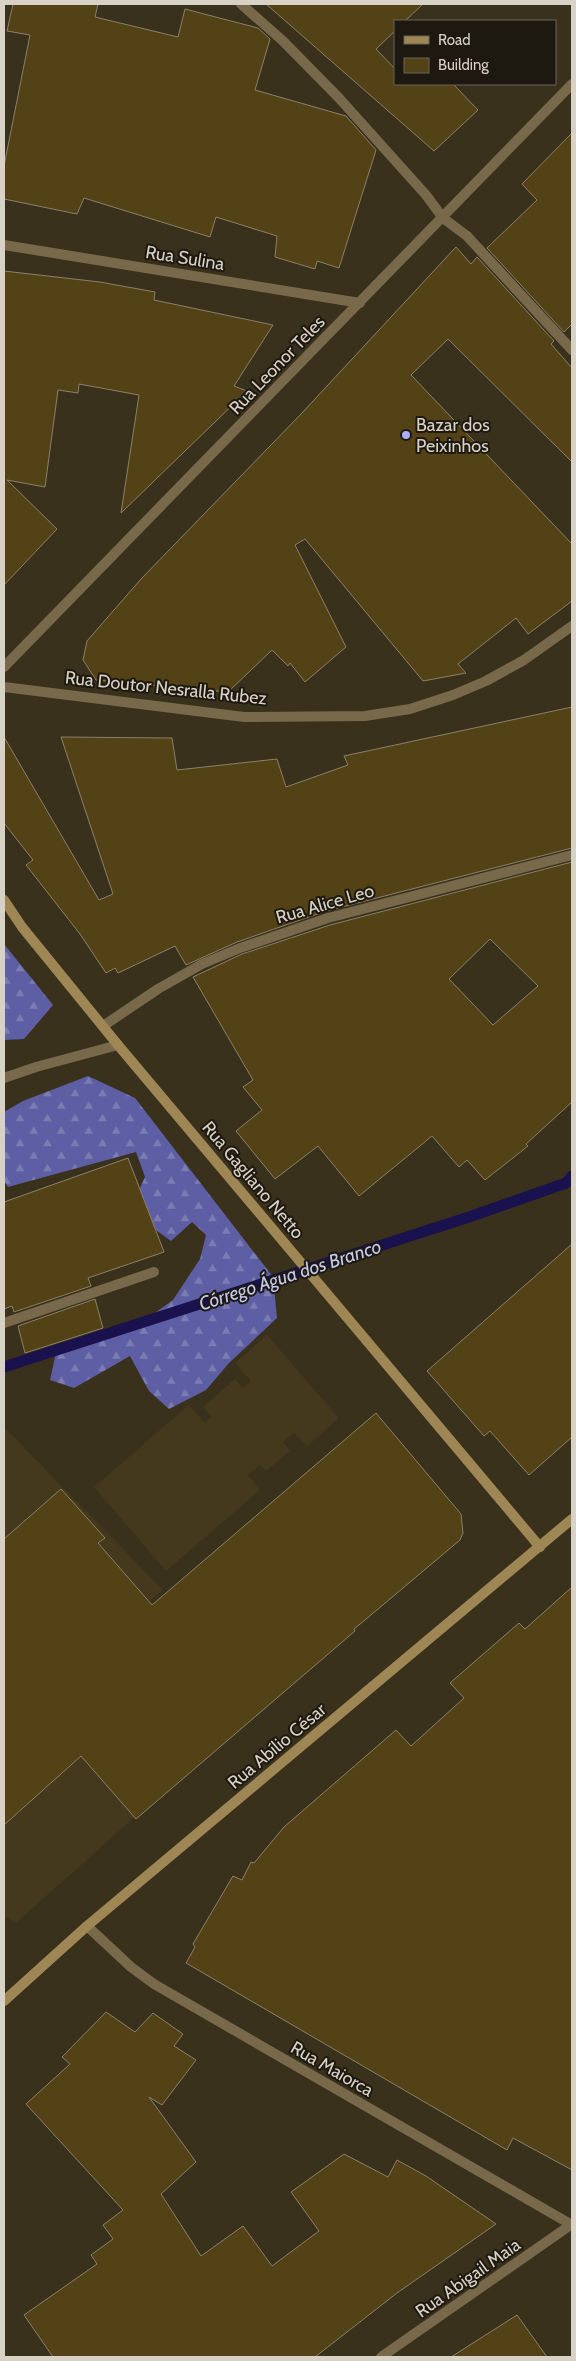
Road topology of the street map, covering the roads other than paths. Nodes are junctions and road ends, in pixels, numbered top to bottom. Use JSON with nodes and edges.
{"nodes":[{"id":1,"x":241,"y":4,"type":"edge"},
{"id":2,"x":572,"y":84,"type":"edge"},
{"id":3,"x":443,"y":218,"type":"junction"},
{"id":4,"x":4,"y":245,"type":"edge"},
{"id":5,"x":360,"y":303,"type":"junction"},
{"id":6,"x":572,"y":350,"type":"edge"},
{"id":7,"x":572,"y":626,"type":"edge"},
{"id":8,"x":4,"y":667,"type":"edge"},
{"id":9,"x":4,"y":687,"type":"edge"},
{"id":10,"x":572,"y":855,"type":"edge"},
{"id":11,"x":4,"y":900,"type":"edge"},
{"id":12,"x":103,"y":1026,"type":"junction"},
{"id":13,"x":118,"y":1045,"type":"junction"},
{"id":14,"x":4,"y":1078,"type":"edge"},
{"id":15,"x":154,"y":1272,"type":"dead end"},
{"id":16,"x":4,"y":1323,"type":"edge"},
{"id":17,"x":572,"y":1519,"type":"edge"},
{"id":18,"x":540,"y":1547,"type":"junction"},
{"id":19,"x":87,"y":1926,"type":"junction"},
{"id":20,"x":4,"y":2001,"type":"edge"},
{"id":21,"x":572,"y":2224,"type":"edge"},
{"id":22,"x":380,"y":2357,"type":"edge"}],
"edges":[{"from":1,"to":3,"type":"street"},
{"from":2,"to":3,"type":"street","name":"Rua Leonor Teles"},
{"from":3,"to":5,"type":"street","name":"Rua Leonor Teles"},
{"from":3,"to":6,"type":"street"},
{"from":4,"to":5,"type":"street","name":"Rua Sulina"},
{"from":5,"to":8,"type":"street","name":"Rua Leonor Teles"},
{"from":7,"to":9,"type":"street","name":"Rua Doutor Nesralla Rubez"},
{"from":10,"to":12,"type":"street","name":"Rua Alice Leo"},
{"from":11,"to":12,"type":"street","name":"Rua Gagliano Netto"},
{"from":12,"to":13,"type":"street","name":"Rua Gagliano Netto"},
{"from":13,"to":14,"type":"street"},
{"from":13,"to":18,"type":"street","name":"Rua Gagliano Netto"},
{"from":15,"to":16,"type":"street"},
{"from":17,"to":18,"type":"street","name":"Rua Abílio César"},
{"from":18,"to":19,"type":"street","name":"Rua Abílio César"},
{"from":19,"to":20,"type":"street","name":"Rua Abílio César"},
{"from":19,"to":21,"type":"street","name":"Rua Maiorca"},
{"from":21,"to":22,"type":"street","name":"Rua Abigail Maia"}]}
